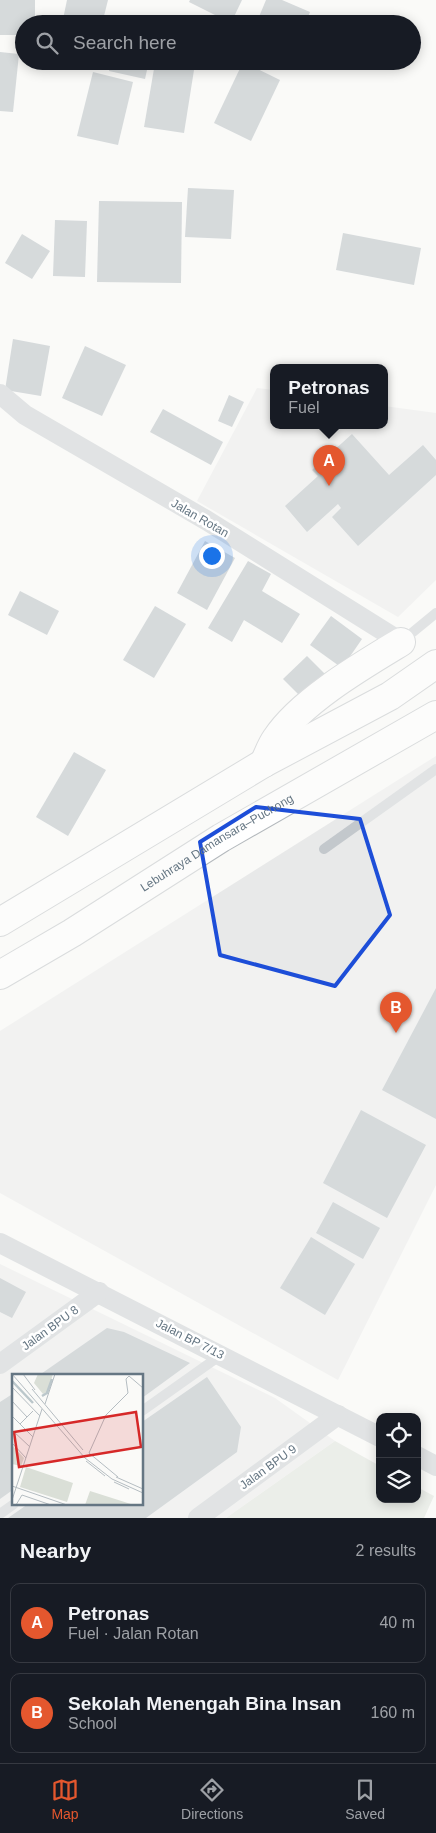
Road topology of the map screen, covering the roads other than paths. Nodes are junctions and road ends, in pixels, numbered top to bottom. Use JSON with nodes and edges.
{"nodes":[{"id":1,"x":0,"y":394,"type":"edge"},
{"id":2,"x":436,"y":614,"type":"edge"},
{"id":3,"x":401,"y":642,"type":"junction"},
{"id":4,"x":436,"y":664,"type":"edge"},
{"id":5,"x":436,"y":715,"type":"edge"},
{"id":6,"x":264,"y":763,"type":"junction"},
{"id":7,"x":436,"y":770,"type":"edge"},
{"id":8,"x":324,"y":849,"type":"dead end"},
{"id":9,"x":0,"y":922,"type":"edge"},
{"id":10,"x":72,"y":933,"type":"junction"},
{"id":11,"x":0,"y":975,"type":"edge"},
{"id":12,"x":0,"y":986,"type":"edge"},
{"id":13,"x":0,"y":1242,"type":"edge"},
{"id":14,"x":99,"y":1292,"type":"junction"},
{"id":15,"x":221,"y":1355,"type":"junction"},
{"id":16,"x":0,"y":1364,"type":"edge"},
{"id":17,"x":144,"y":1410,"type":"edge"},
{"id":18,"x":338,"y":1415,"type":"junction"},
{"id":19,"x":376,"y":1435,"type":"edge"},
{"id":20,"x":421,"y":1458,"type":"edge"},
{"id":21,"x":436,"y":1466,"type":"edge"},
{"id":22,"x":12,"y":1505,"type":"edge"},
{"id":23,"x":0,"y":1514,"type":"edge"},
{"id":24,"x":198,"y":1518,"type":"edge"}],
"edges":[{"from":1,"to":3,"type":"street","name":"Jalan Rotan"},
{"from":2,"to":3,"type":"lane"},
{"from":3,"to":6,"type":"highway"},
{"from":4,"to":6,"type":"highway"},
{"from":5,"to":10,"type":"highway","name":"Lebuhraya Damansara–Puchong"},
{"from":6,"to":9,"type":"highway"},
{"from":7,"to":8,"type":"lane"},
{"from":10,"to":11,"type":"highway","name":"Lebuhraya Damansara–Puchong"},
{"from":10,"to":12,"type":"highway"},
{"from":13,"to":14,"type":"street","name":"Jalan BP 7/13"},
{"from":14,"to":15,"type":"street","name":"Jalan BP 7/13"},
{"from":14,"to":16,"type":"street","name":"Jalan BPU 8"},
{"from":15,"to":17,"type":"lane"},
{"from":15,"to":18,"type":"street","name":"Jalan BP 7/13"},
{"from":18,"to":19,"type":"street","name":"Jalan BP 7/13"},
{"from":18,"to":24,"type":"street","name":"Jalan BPU 9"},
{"from":20,"to":21,"type":"street"},
{"from":22,"to":23,"type":"lane"}]}
